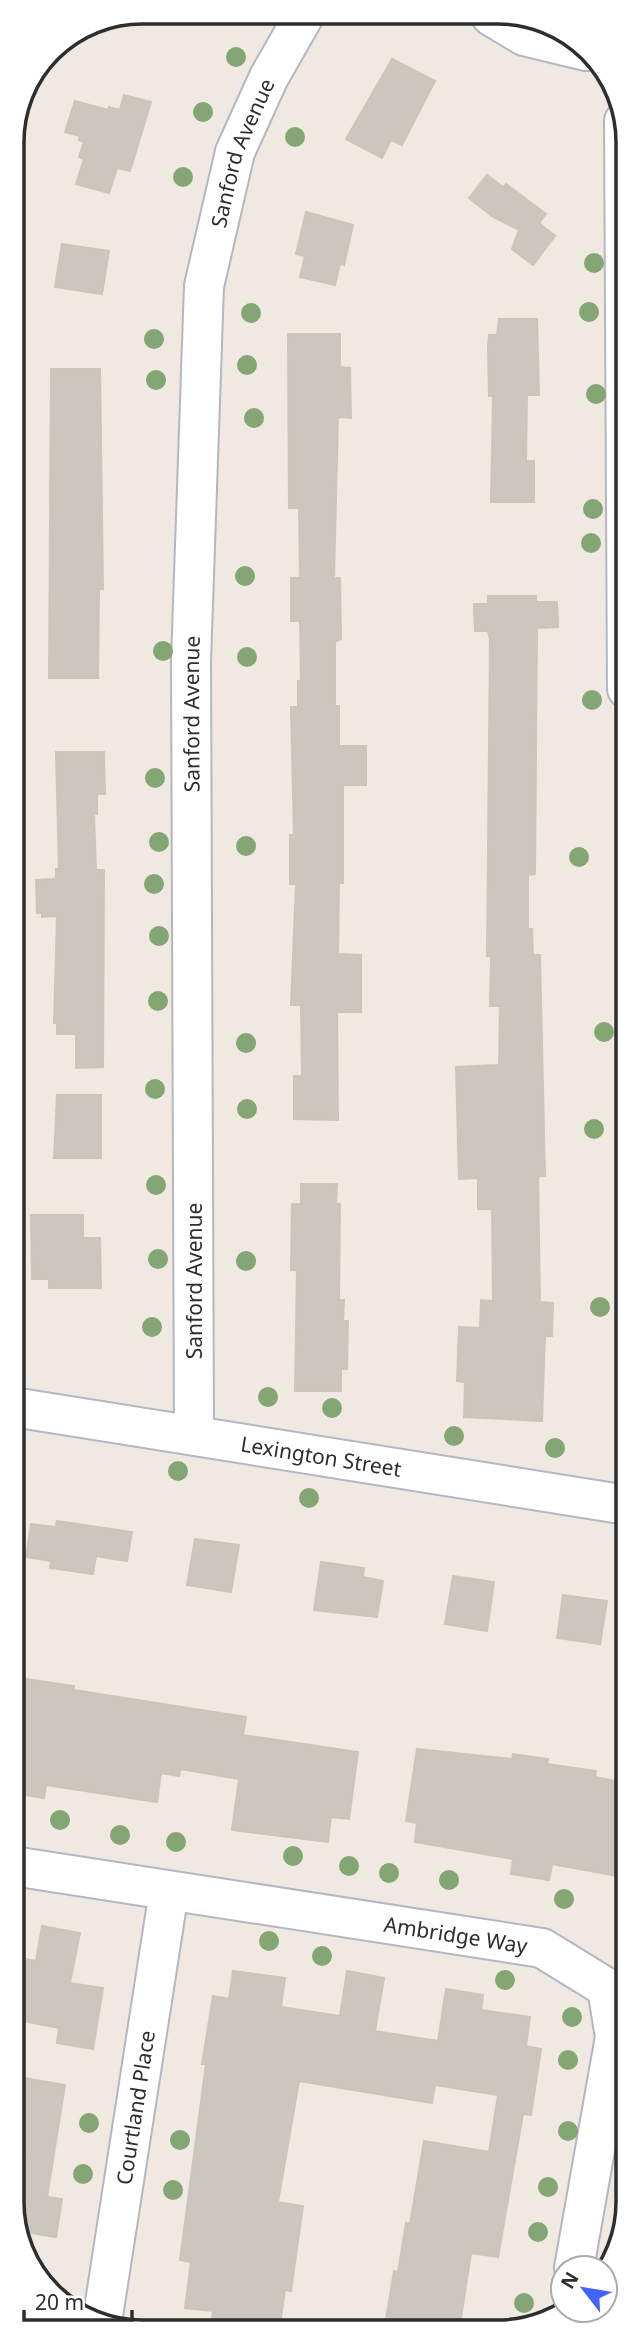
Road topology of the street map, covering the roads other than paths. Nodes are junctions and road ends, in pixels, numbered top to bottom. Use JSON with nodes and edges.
{"nodes":[{"id":1,"x":299,"y":24,"type":"edge"},
{"id":2,"x":506,"y":25,"type":"edge"},
{"id":3,"x":564,"y":46,"type":"edge"},
{"id":4,"x":24,"y":1409,"type":"edge"},
{"id":5,"x":194,"y":1435,"type":"junction"},
{"id":6,"x":615,"y":1503,"type":"edge"},
{"id":7,"x":24,"y":1868,"type":"edge"},
{"id":8,"x":169,"y":1891,"type":"junction"},
{"id":9,"x":576,"y":2254,"type":"edge"},
{"id":10,"x":103,"y":2314,"type":"edge"}],
"edges":[{"from":1,"to":5,"type":"street","name":"Sanford Avenue"},
{"from":2,"to":3,"type":"street"},
{"from":4,"to":5,"type":"street","name":"Lexington Street"},
{"from":5,"to":6,"type":"street","name":"Lexington Street"},
{"from":7,"to":8,"type":"street","name":"Ambridge Way"},
{"from":8,"to":9,"type":"street","name":"Ambridge Way"},
{"from":8,"to":10,"type":"street","name":"Courtland Place"}]}
